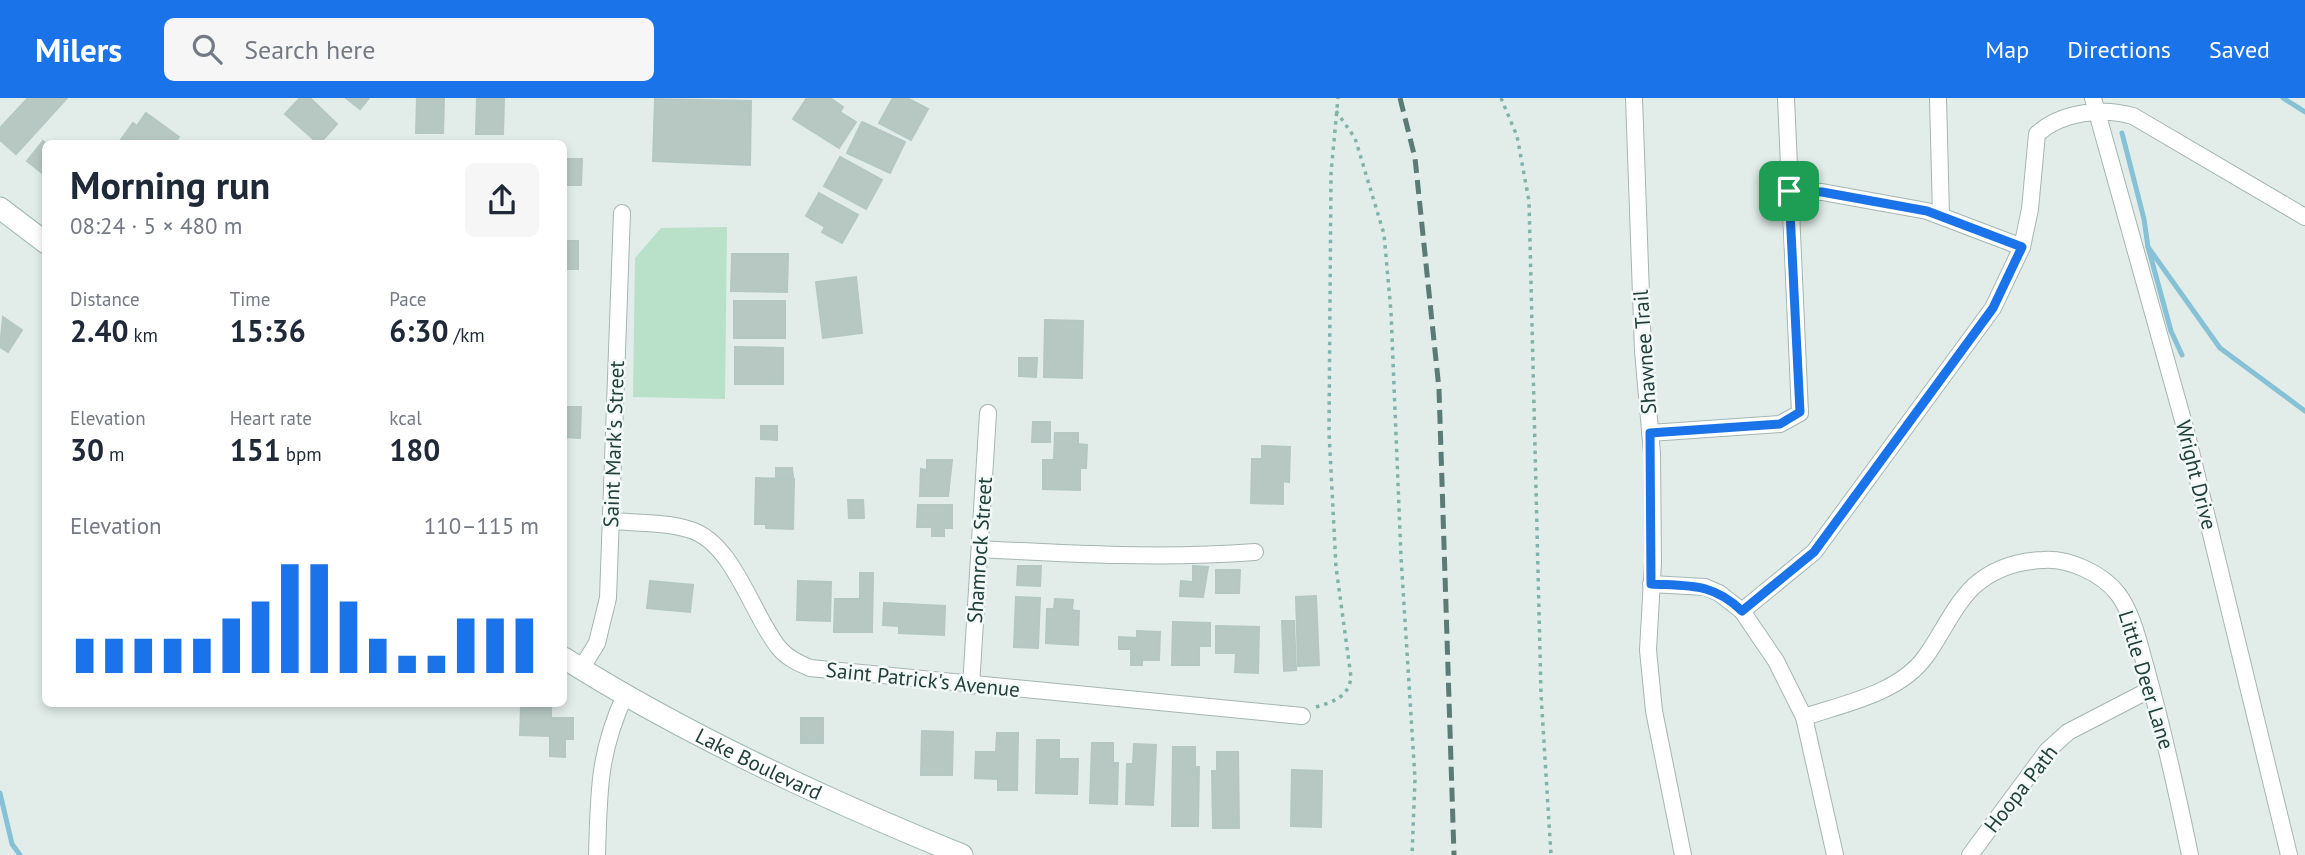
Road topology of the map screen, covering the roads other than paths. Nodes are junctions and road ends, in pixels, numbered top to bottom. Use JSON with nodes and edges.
{"nodes":[{"id":1,"x":1634,"y":98,"type":"edge"},
{"id":2,"x":1787,"y":98,"type":"edge"},
{"id":3,"x":1938,"y":98,"type":"edge"},
{"id":4,"x":2094,"y":105,"type":"edge"},
{"id":5,"x":1789,"y":191,"type":"junction"},
{"id":6,"x":0,"y":208,"type":"edge"},
{"id":7,"x":622,"y":213,"type":"dead end"},
{"id":8,"x":1941,"y":215,"type":"junction"},
{"id":9,"x":2305,"y":217,"type":"edge"},
{"id":10,"x":42,"y":240,"type":"edge"},
{"id":11,"x":2022,"y":247,"type":"junction"},
{"id":12,"x":988,"y":414,"type":"dead end"},
{"id":13,"x":1650,"y":433,"type":"junction"},
{"id":14,"x":611,"y":521,"type":"junction"},
{"id":15,"x":980,"y":549,"type":"junction"},
{"id":16,"x":1255,"y":552,"type":"dead end"},
{"id":17,"x":1651,"y":584,"type":"junction"},
{"id":18,"x":1742,"y":611,"type":"junction"},
{"id":19,"x":572,"y":664,"type":"edge"},
{"id":20,"x":971,"y":685,"type":"junction"},
{"id":21,"x":2151,"y":689,"type":"junction"},
{"id":22,"x":625,"y":695,"type":"junction"},
{"id":23,"x":1302,"y":716,"type":"road end"},
{"id":24,"x":1804,"y":717,"type":"junction"},
{"id":25,"x":597,"y":855,"type":"edge"},
{"id":26,"x":962,"y":855,"type":"edge"},
{"id":27,"x":1683,"y":855,"type":"edge"},
{"id":28,"x":1835,"y":855,"type":"edge"},
{"id":29,"x":1970,"y":855,"type":"edge"},
{"id":30,"x":2190,"y":855,"type":"edge"},
{"id":31,"x":2289,"y":855,"type":"edge"}],
"edges":[{"from":1,"to":13,"type":"street","name":"Shawnee Trail"},
{"from":2,"to":5,"type":"street"},
{"from":3,"to":8,"type":"street"},
{"from":4,"to":9,"type":"street"},
{"from":4,"to":11,"type":"street"},
{"from":4,"to":31,"type":"street","name":"Wright Drive"},
{"from":5,"to":8,"type":"street"},
{"from":5,"to":13,"type":"street"},
{"from":6,"to":10,"type":"main road"},
{"from":7,"to":14,"type":"street","name":"Saint Mark's Street"},
{"from":8,"to":11,"type":"street"},
{"from":11,"to":18,"type":"street"},
{"from":12,"to":15,"type":"street","name":"Shamrock Street"},
{"from":13,"to":17,"type":"street","name":"Shawnee Trail"},
{"from":14,"to":19,"type":"street","name":"Saint Mark's Street"},
{"from":14,"to":20,"type":"street","name":"Saint Patrick's Avenue"},
{"from":15,"to":16,"type":"street"},
{"from":15,"to":20,"type":"street","name":"Shamrock Street"},
{"from":17,"to":18,"type":"street"},
{"from":17,"to":27,"type":"street","name":"Shawnee Trail"},
{"from":18,"to":24,"type":"street"},
{"from":19,"to":22,"type":"main road","name":"Lake Boulevard"},
{"from":20,"to":23,"type":"street","name":"Saint Patrick's Avenue"},
{"from":21,"to":24,"type":"street","name":"Little Deer Lane"},
{"from":21,"to":29,"type":"street","name":"Hoopa Path"},
{"from":21,"to":30,"type":"street","name":"Little Deer Lane"},
{"from":22,"to":25,"type":"street"},
{"from":22,"to":26,"type":"main road","name":"Lake Boulevard"},
{"from":24,"to":28,"type":"street"}]}
